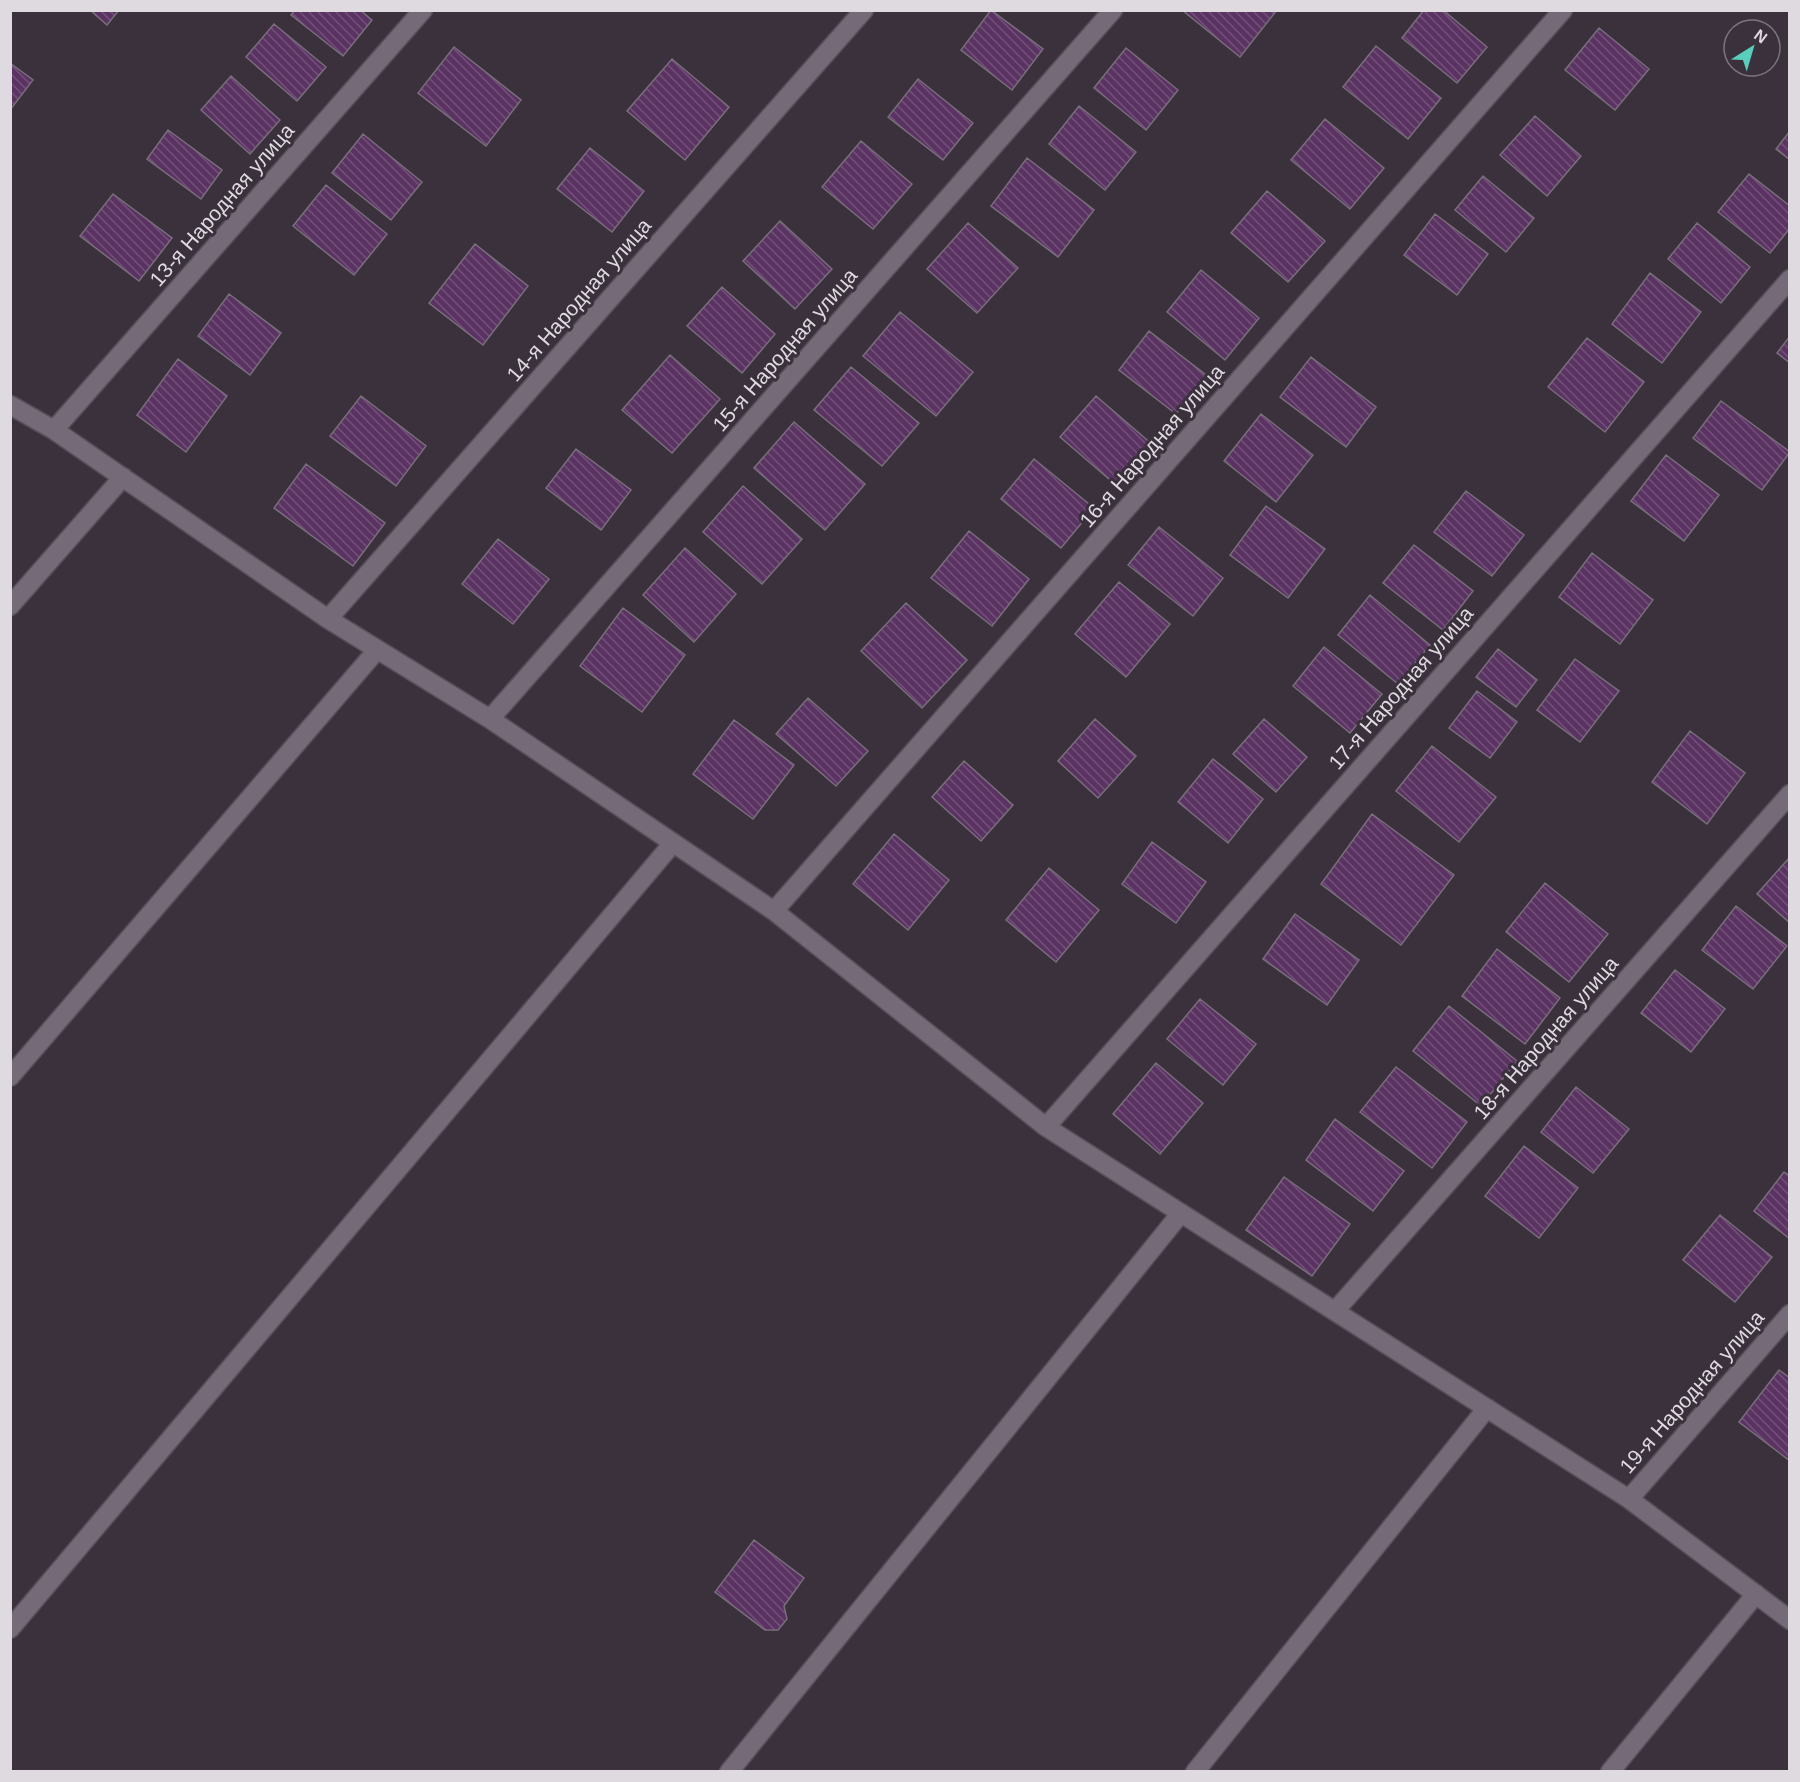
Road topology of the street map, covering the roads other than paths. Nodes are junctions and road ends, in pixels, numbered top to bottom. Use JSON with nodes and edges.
{"nodes":[{"id":1,"x":423,"y":10,"type":"edge"},
{"id":2,"x":864,"y":10,"type":"edge"},
{"id":3,"x":1113,"y":10,"type":"edge"},
{"id":4,"x":1563,"y":10,"type":"edge"},
{"id":5,"x":1790,"y":279,"type":"edge"},
{"id":6,"x":10,"y":405,"type":"edge"},
{"id":7,"x":54,"y":430,"type":"junction"},
{"id":8,"x":123,"y":477,"type":"junction"},
{"id":9,"x":10,"y":606,"type":"edge"},
{"id":10,"x":328,"y":619,"type":"junction"},
{"id":11,"x":377,"y":650,"type":"junction"},
{"id":12,"x":490,"y":719,"type":"junction"},
{"id":13,"x":1790,"y":794,"type":"edge"},
{"id":14,"x":673,"y":843,"type":"junction"},
{"id":15,"x":774,"y":911,"type":"junction"},
{"id":16,"x":10,"y":1077,"type":"edge"},
{"id":17,"x":1046,"y":1126,"type":"junction"},
{"id":18,"x":1181,"y":1213,"type":"junction"},
{"id":19,"x":1335,"y":1311,"type":"junction"},
{"id":20,"x":1790,"y":1314,"type":"edge"},
{"id":21,"x":1487,"y":1408,"type":"junction"},
{"id":22,"x":1629,"y":1499,"type":"junction"},
{"id":23,"x":1755,"y":1594,"type":"junction"},
{"id":24,"x":1790,"y":1620,"type":"edge"},
{"id":25,"x":10,"y":1629,"type":"edge"},
{"id":26,"x":729,"y":1772,"type":"edge"},
{"id":27,"x":1195,"y":1772,"type":"edge"},
{"id":28,"x":1610,"y":1772,"type":"edge"}],
"edges":[{"from":1,"to":7,"type":"street","name":"13-я Народная улица"},
{"from":2,"to":10,"type":"street","name":"14-я Народная улица"},
{"from":3,"to":12,"type":"street","name":"15-я Народная улица"},
{"from":4,"to":15,"type":"street","name":"16-я Народная улица"},
{"from":5,"to":17,"type":"street","name":"17-я Народная улица"},
{"from":6,"to":7,"type":"street"},
{"from":7,"to":8,"type":"street"},
{"from":8,"to":9,"type":"street"},
{"from":8,"to":10,"type":"street"},
{"from":10,"to":11,"type":"street"},
{"from":11,"to":12,"type":"street"},
{"from":11,"to":16,"type":"street"},
{"from":12,"to":14,"type":"street"},
{"from":13,"to":19,"type":"street","name":"18-я Народная улица"},
{"from":14,"to":15,"type":"street"},
{"from":14,"to":25,"type":"street"},
{"from":15,"to":17,"type":"street"},
{"from":17,"to":18,"type":"street"},
{"from":18,"to":19,"type":"street"},
{"from":18,"to":26,"type":"street"},
{"from":19,"to":21,"type":"street"},
{"from":20,"to":22,"type":"street","name":"19-я Народная улица"},
{"from":21,"to":22,"type":"street"},
{"from":21,"to":27,"type":"street"},
{"from":22,"to":23,"type":"street"},
{"from":23,"to":24,"type":"street"},
{"from":23,"to":28,"type":"street"}]}
